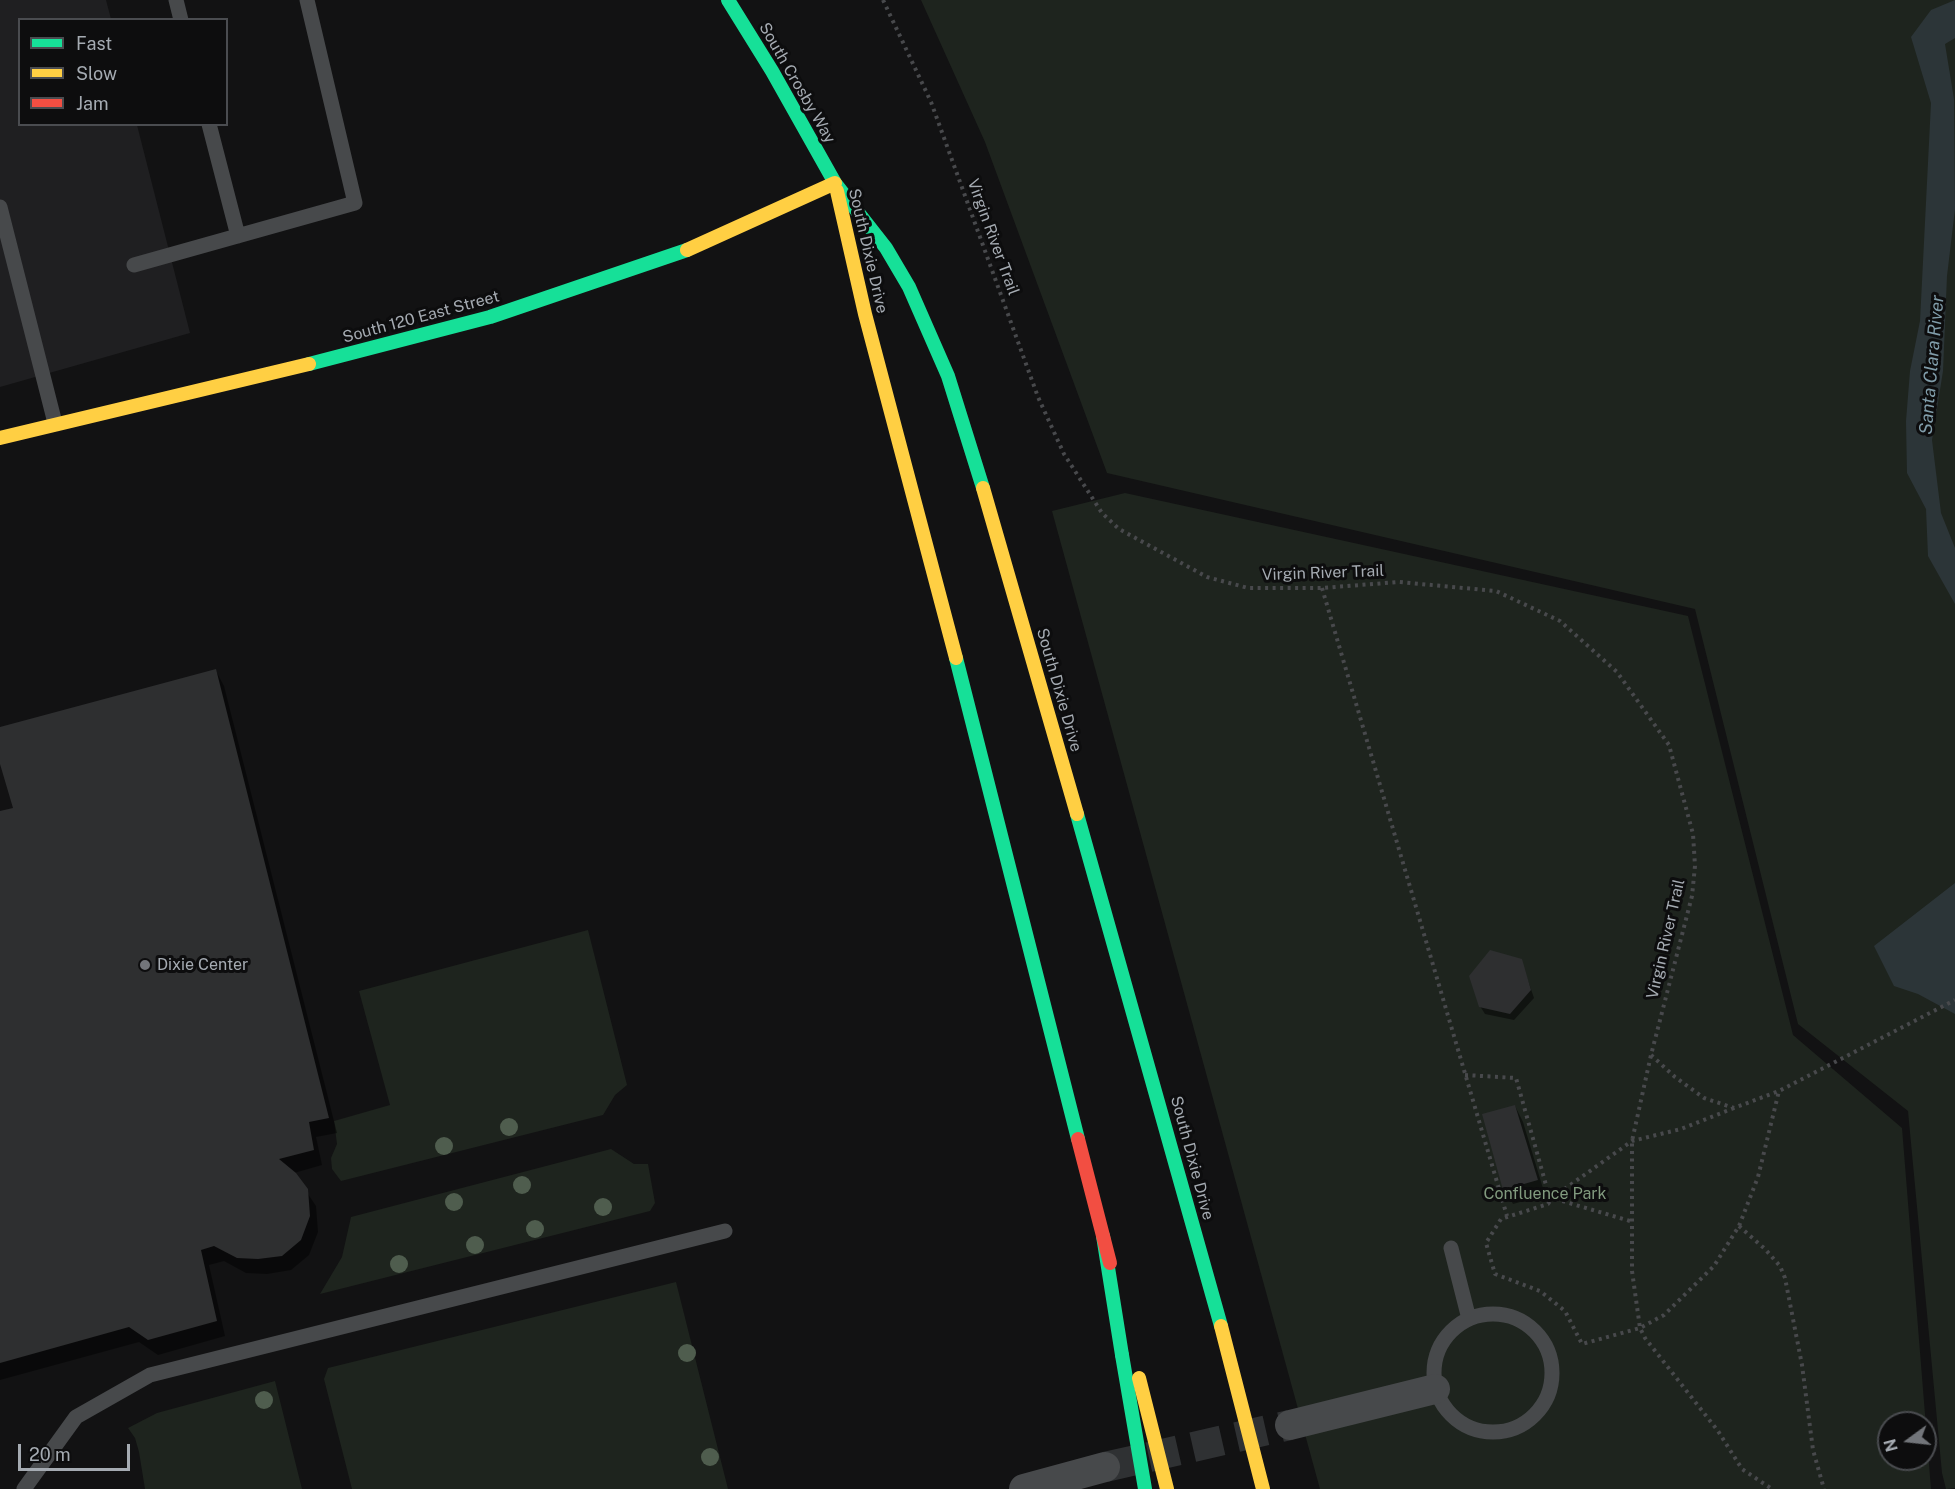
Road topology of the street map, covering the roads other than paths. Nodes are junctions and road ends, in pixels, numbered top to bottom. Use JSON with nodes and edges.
{"nodes":[{"id":1,"x":176,"y":0,"type":"edge"},
{"id":2,"x":307,"y":0,"type":"edge"},
{"id":3,"x":728,"y":0,"type":"edge"},
{"id":4,"x":180,"y":18,"type":"edge"},
{"id":5,"x":210,"y":126,"type":"edge"},
{"id":6,"x":835,"y":183,"type":"junction"},
{"id":7,"x":0,"y":207,"type":"edge"},
{"id":8,"x":238,"y":236,"type":"junction"},
{"id":9,"x":134,"y":265,"type":"dead end"},
{"id":10,"x":55,"y":423,"type":"junction"},
{"id":11,"x":0,"y":438,"type":"edge"},
{"id":12,"x":725,"y":1231,"type":"dead end"},
{"id":13,"x":1450,"y":1248,"type":"dead end"},
{"id":14,"x":1469,"y":1319,"type":"junction"},
{"id":15,"x":1127,"y":1354,"type":"junction"},
{"id":16,"x":1435,"y":1389,"type":"junction"},
{"id":17,"x":1290,"y":1425,"type":"tunnel mouth"},
{"id":18,"x":1105,"y":1467,"type":"tunnel mouth"},
{"id":19,"x":24,"y":1489,"type":"edge"},
{"id":20,"x":1024,"y":1489,"type":"edge"},
{"id":21,"x":1145,"y":1489,"type":"edge"},
{"id":22,"x":1167,"y":1489,"type":"edge"},
{"id":23,"x":1263,"y":1489,"type":"edge"}],
"edges":[{"from":1,"to":4,"type":"lane"},
{"from":2,"to":8,"type":"lane"},
{"from":3,"to":6,"type":"main road","name":"South Crosby Way"},
{"from":5,"to":8,"type":"lane"},
{"from":6,"to":10,"type":"main road","name":"South 120 East Street"},
{"from":6,"to":15,"type":"main road","name":"South Dixie Drive"},
{"from":6,"to":23,"type":"main road","name":"South Dixie Drive","bridge":true},
{"from":7,"to":10,"type":"lane"},
{"from":8,"to":9,"type":"lane"},
{"from":10,"to":11,"type":"main road","name":"South 120 East Street"},
{"from":12,"to":19,"type":"lane"},
{"from":13,"to":14,"type":"lane"},
{"from":14,"to":16,"type":"lane"},
{"from":14,"to":16,"type":"lane"},
{"from":15,"to":21,"type":"main road","bridge":true},
{"from":15,"to":22,"type":"main road","bridge":true},
{"from":16,"to":17,"type":"street"},
{"from":18,"to":20,"type":"street"}]}
